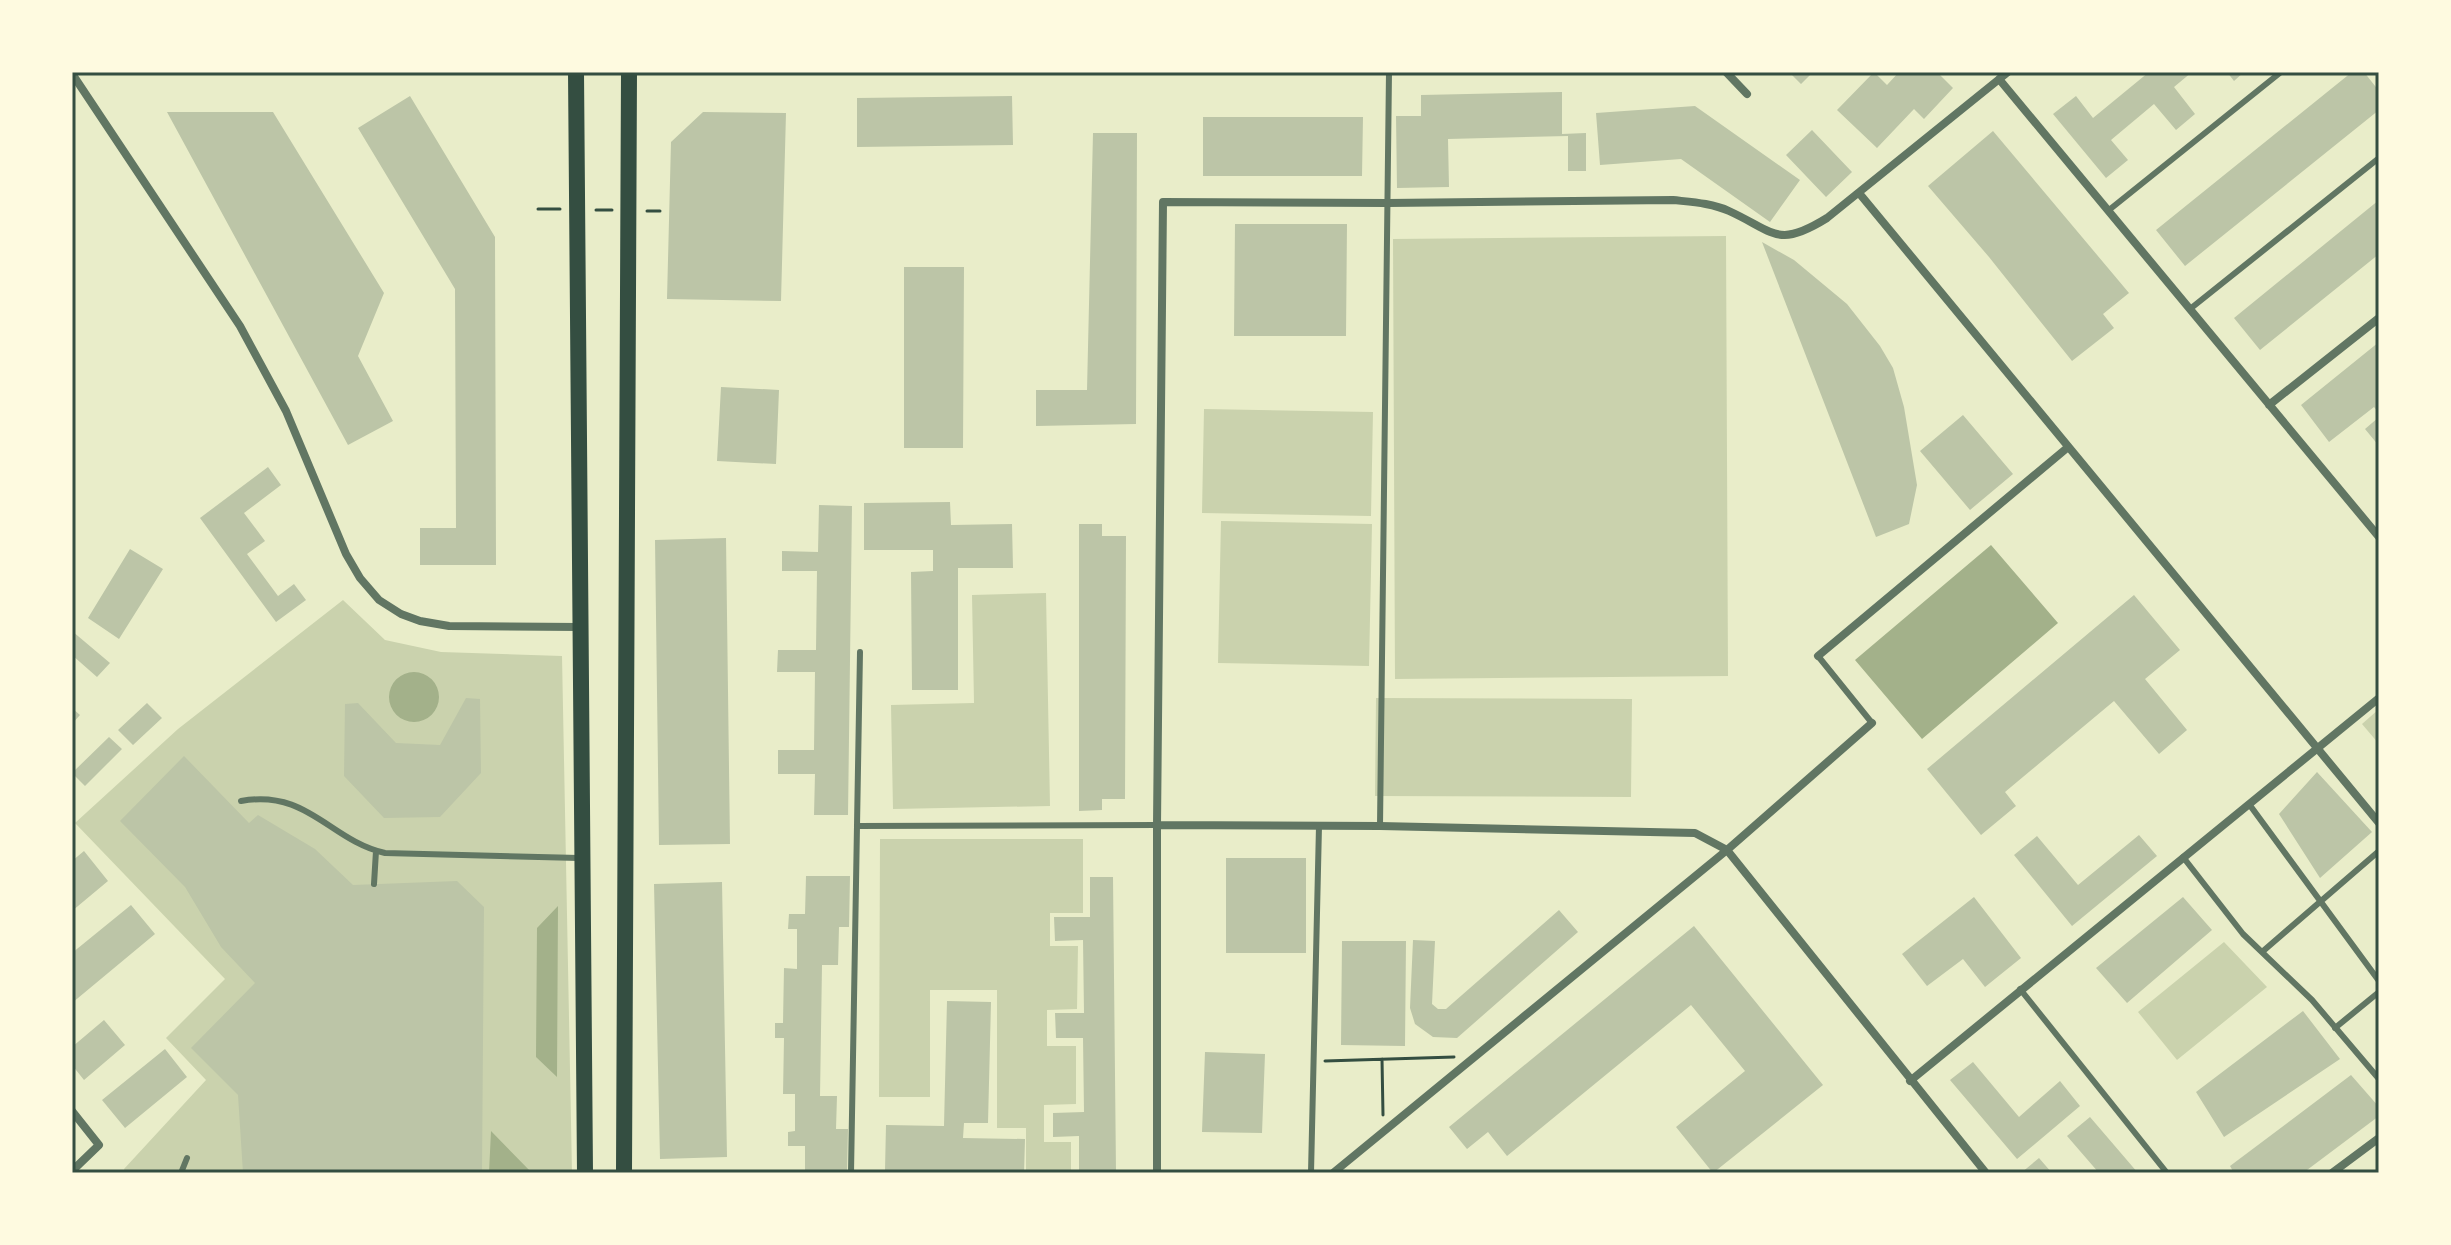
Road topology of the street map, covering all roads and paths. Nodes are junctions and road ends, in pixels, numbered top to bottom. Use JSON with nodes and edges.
{"nodes":[{"id":1,"x":576,"y":72,"type":"edge"},
{"id":2,"x":629,"y":72,"type":"edge"},
{"id":3,"x":1389,"y":72,"type":"edge"},
{"id":4,"x":1726,"y":72,"type":"edge"},
{"id":5,"x":2008,"y":72,"type":"edge"},
{"id":6,"x":2281,"y":72,"type":"edge"},
{"id":7,"x":74,"y":74,"type":"edge"},
{"id":8,"x":1999,"y":79,"type":"junction"},
{"id":9,"x":1747,"y":94,"type":"dead end"},
{"id":10,"x":2379,"y":158,"type":"edge"},
{"id":11,"x":1859,"y":193,"type":"junction"},
{"id":12,"x":1388,"y":203,"type":"junction"},
{"id":13,"x":538,"y":209,"type":"dead end"},
{"id":14,"x":568,"y":209,"type":"dead end"},
{"id":15,"x":584,"y":209,"type":"dead end"},
{"id":16,"x":614,"y":210,"type":"dead end"},
{"id":17,"x":2109,"y":210,"type":"junction"},
{"id":18,"x":644,"y":211,"type":"dead end"},
{"id":19,"x":660,"y":211,"type":"dead end"},
{"id":20,"x":2190,"y":309,"type":"junction"},
{"id":21,"x":2379,"y":318,"type":"edge"},
{"id":22,"x":2269,"y":405,"type":"junction"},
{"id":23,"x":2067,"y":448,"type":"junction"},
{"id":24,"x":2379,"y":537,"type":"edge"},
{"id":25,"x":579,"y":627,"type":"junction"},
{"id":26,"x":860,"y":652,"type":"dead end"},
{"id":27,"x":1818,"y":656,"type":"joint"},
{"id":28,"x":2379,"y":698,"type":"edge"},
{"id":29,"x":1872,"y":723,"type":"joint"},
{"id":30,"x":2318,"y":748,"type":"junction"},
{"id":31,"x":241,"y":801,"type":"dead end"},
{"id":32,"x":2249,"y":804,"type":"junction"},
{"id":33,"x":2379,"y":823,"type":"edge"},
{"id":34,"x":1157,"y":825,"type":"junction"},
{"id":35,"x":857,"y":826,"type":"junction"},
{"id":36,"x":1319,"y":826,"type":"junction"},
{"id":37,"x":1380,"y":826,"type":"junction"},
{"id":38,"x":1727,"y":850,"type":"junction"},
{"id":39,"x":376,"y":851,"type":"junction"},
{"id":40,"x":2379,"y":851,"type":"edge"},
{"id":41,"x":2183,"y":857,"type":"junction"},
{"id":42,"x":583,"y":858,"type":"junction"},
{"id":43,"x":374,"y":884,"type":"dead end"},
{"id":44,"x":2321,"y":901,"type":"junction"},
{"id":45,"x":2262,"y":952,"type":"junction"},
{"id":46,"x":2379,"y":981,"type":"edge"},
{"id":47,"x":2020,"y":989,"type":"junction"},
{"id":48,"x":2379,"y":992,"type":"edge"},
{"id":49,"x":2335,"y":1028,"type":"junction"},
{"id":50,"x":1475,"y":1057,"type":"junction"},
{"id":51,"x":1382,"y":1059,"type":"junction"},
{"id":52,"x":1313,"y":1061,"type":"junction"},
{"id":53,"x":2379,"y":1079,"type":"edge"},
{"id":54,"x":1910,"y":1081,"type":"junction"},
{"id":55,"x":72,"y":1111,"type":"edge"},
{"id":56,"x":1383,"y":1133,"type":"junction"},
{"id":57,"x":2379,"y":1138,"type":"edge"},
{"id":58,"x":187,"y":1158,"type":"dead end"},
{"id":59,"x":72,"y":1171,"type":"edge"},
{"id":60,"x":181,"y":1173,"type":"edge"},
{"id":61,"x":585,"y":1173,"type":"edge"},
{"id":62,"x":624,"y":1173,"type":"edge"},
{"id":63,"x":851,"y":1173,"type":"edge"},
{"id":64,"x":1157,"y":1173,"type":"edge"},
{"id":65,"x":1311,"y":1173,"type":"edge"},
{"id":66,"x":1333,"y":1173,"type":"edge"},
{"id":67,"x":1986,"y":1173,"type":"edge"},
{"id":68,"x":2167,"y":1173,"type":"edge"},
{"id":69,"x":2332,"y":1173,"type":"edge"}],
"edges":[{"from":1,"to":25,"type":"main road"},
{"from":2,"to":62,"type":"main road"},
{"from":3,"to":12,"type":"lane"},
{"from":4,"to":9,"type":"street"},
{"from":5,"to":8,"type":"street"},
{"from":6,"to":17,"type":"lane"},
{"from":7,"to":25,"type":"street"},
{"from":8,"to":11,"type":"street"},
{"from":8,"to":17,"type":"street"},
{"from":10,"to":20,"type":"lane"},
{"from":11,"to":12,"type":"street"},
{"from":11,"to":23,"type":"street"},
{"from":12,"to":34,"type":"street"},
{"from":12,"to":37,"type":"lane"},
{"from":13,"to":14,"type":"path"},
{"from":15,"to":16,"type":"path"},
{"from":17,"to":20,"type":"street"},
{"from":18,"to":19,"type":"path"},
{"from":20,"to":22,"type":"street"},
{"from":21,"to":22,"type":"street"},
{"from":22,"to":24,"type":"street"},
{"from":23,"to":27,"type":"street"},
{"from":23,"to":30,"type":"street"},
{"from":25,"to":42,"type":"main road"},
{"from":26,"to":35,"type":"lane"},
{"from":27,"to":29,"type":"lane"},
{"from":28,"to":30,"type":"street"},
{"from":29,"to":38,"type":"street"},
{"from":30,"to":32,"type":"street"},
{"from":30,"to":33,"type":"street"},
{"from":31,"to":39,"type":"lane"},
{"from":32,"to":41,"type":"street"},
{"from":32,"to":44,"type":"lane"},
{"from":34,"to":35,"type":"lane"},
{"from":34,"to":36,"type":"street"},
{"from":34,"to":64,"type":"street"},
{"from":35,"to":63,"type":"lane"},
{"from":36,"to":37,"type":"street"},
{"from":36,"to":52,"type":"lane"},
{"from":37,"to":38,"type":"street"},
{"from":38,"to":50,"type":"street"},
{"from":38,"to":54,"type":"street"},
{"from":39,"to":42,"type":"lane"},
{"from":39,"to":43,"type":"lane"},
{"from":40,"to":44,"type":"lane"},
{"from":41,"to":45,"type":"lane"},
{"from":41,"to":47,"type":"street"},
{"from":42,"to":61,"type":"main road"},
{"from":44,"to":45,"type":"lane"},
{"from":44,"to":46,"type":"lane"},
{"from":45,"to":49,"type":"lane"},
{"from":47,"to":54,"type":"street"},
{"from":47,"to":68,"type":"lane"},
{"from":48,"to":49,"type":"lane"},
{"from":49,"to":53,"type":"lane"},
{"from":50,"to":51,"type":"path"},
{"from":50,"to":56,"type":"street"},
{"from":51,"to":52,"type":"path"},
{"from":51,"to":56,"type":"path"},
{"from":52,"to":65,"type":"lane"},
{"from":54,"to":67,"type":"street"},
{"from":55,"to":59,"type":"street"},
{"from":56,"to":66,"type":"street"},
{"from":57,"to":69,"type":"street"},
{"from":58,"to":60,"type":"lane"}]}
